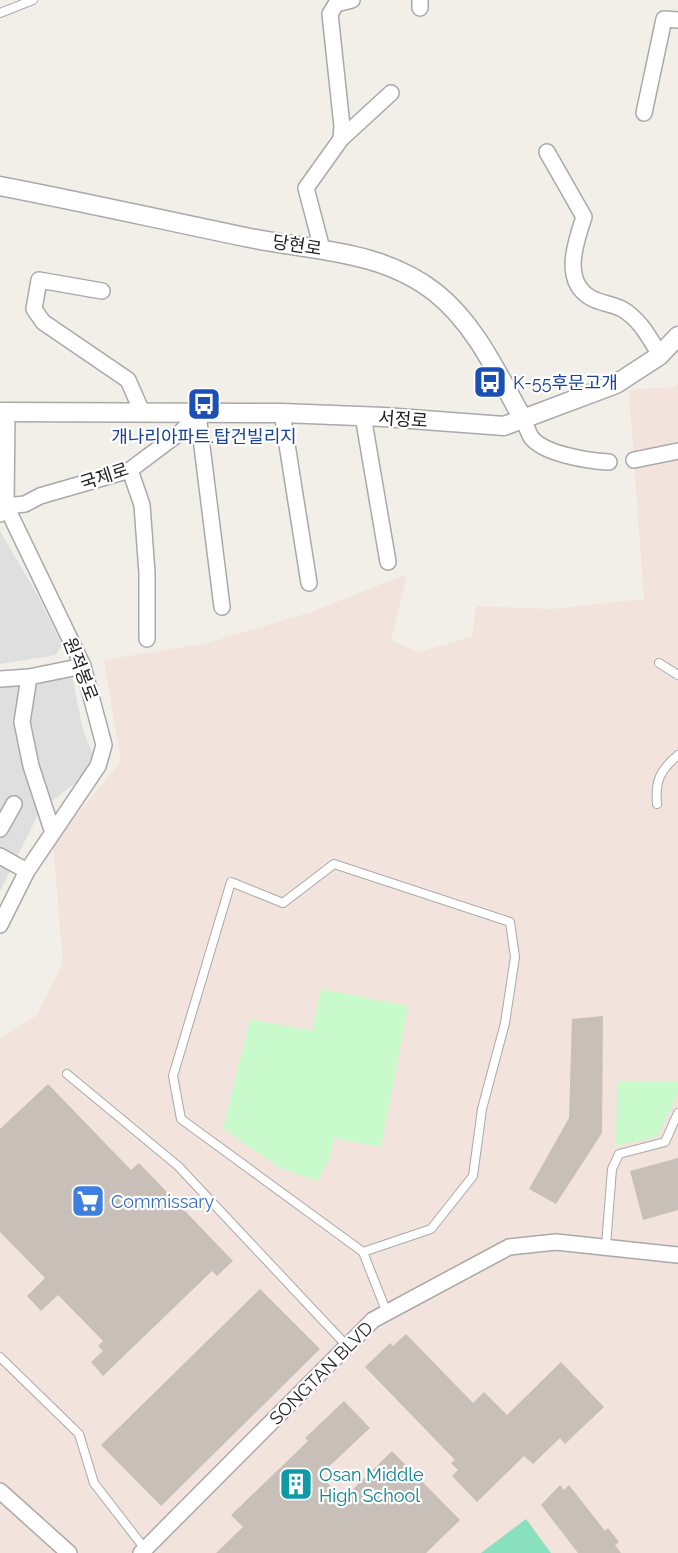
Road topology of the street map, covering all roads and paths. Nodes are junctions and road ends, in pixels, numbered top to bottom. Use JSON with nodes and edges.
{"nodes":[{"id":1,"x":33,"y":0,"type":"edge"},
{"id":2,"x":352,"y":0,"type":"edge"},
{"id":3,"x":0,"y":13,"type":"edge"},
{"id":4,"x":678,"y":20,"type":"edge"},
{"id":5,"x":391,"y":93,"type":"dead end"},
{"id":6,"x":644,"y":114,"type":"dead end"},
{"id":7,"x":341,"y":138,"type":"junction"},
{"id":8,"x":548,"y":152,"type":"dead end"},
{"id":9,"x":0,"y":186,"type":"edge"},
{"id":10,"x":322,"y":249,"type":"junction"},
{"id":11,"x":102,"y":291,"type":"dead end"},
{"id":12,"x":678,"y":336,"type":"edge"},
{"id":13,"x":660,"y":356,"type":"junction"},
{"id":14,"x":3,"y":412,"type":"edge"},
{"id":15,"x":142,"y":412,"type":"junction"},
{"id":16,"x":282,"y":413,"type":"junction"},
{"id":17,"x":198,"y":414,"type":"junction"},
{"id":18,"x":363,"y":416,"type":"junction"},
{"id":19,"x":524,"y":419,"type":"junction"},
{"id":20,"x":678,"y":451,"type":"edge"},
{"id":21,"x":634,"y":460,"type":"dead end"},
{"id":22,"x":609,"y":462,"type":"dead end"},
{"id":23,"x":130,"y":470,"type":"junction"},
{"id":24,"x":2,"y":509,"type":"edge"},
{"id":25,"x":388,"y":562,"type":"dead end"},
{"id":26,"x":309,"y":583,"type":"dead end"},
{"id":27,"x":222,"y":607,"type":"dead end"},
{"id":28,"x":147,"y":639,"type":"dead end"},
{"id":29,"x":659,"y":663,"type":"dead end"},
{"id":30,"x":83,"y":666,"type":"junction"},
{"id":31,"x":678,"y":675,"type":"edge"},
{"id":32,"x":29,"y":677,"type":"junction"},
{"id":33,"x":0,"y":679,"type":"edge"},
{"id":34,"x":678,"y":756,"type":"edge"},
{"id":35,"x":14,"y":804,"type":"dead end"},
{"id":36,"x":657,"y":804,"type":"dead end"},
{"id":37,"x":0,"y":829,"type":"edge"},
{"id":38,"x":52,"y":830,"type":"junction"},
{"id":39,"x":0,"y":856,"type":"edge"},
{"id":40,"x":27,"y":871,"type":"junction"},
{"id":41,"x":6,"y":901,"type":"edge"},
{"id":42,"x":0,"y":925,"type":"edge"},
{"id":43,"x":67,"y":1074,"type":"dead end"},
{"id":44,"x":678,"y":1113,"type":"edge"},
{"id":45,"x":606,"y":1245,"type":"junction"},
{"id":46,"x":363,"y":1252,"type":"junction"},
{"id":47,"x":678,"y":1255,"type":"edge"},
{"id":48,"x":387,"y":1313,"type":"junction"},
{"id":49,"x":347,"y":1346,"type":"junction"},
{"id":50,"x":0,"y":1357,"type":"edge"},
{"id":51,"x":0,"y":1491,"type":"edge"},
{"id":52,"x":145,"y":1552,"type":"edge"},
{"id":53,"x":69,"y":1553,"type":"edge"}],
"edges":[{"from":1,"to":3,"type":"lane"},
{"from":2,"to":7,"type":"street"},
{"from":4,"to":6,"type":"street"},
{"from":5,"to":7,"type":"street"},
{"from":7,"to":10,"type":"street"},
{"from":8,"to":13,"type":"street"},
{"from":9,"to":10,"type":"street","name":"당현로"},
{"from":10,"to":19,"type":"street","name":"당현로"},
{"from":11,"to":15,"type":"street"},
{"from":12,"to":13,"type":"street","name":"서정로"},
{"from":13,"to":19,"type":"street","name":"서정로"},
{"from":14,"to":15,"type":"street","name":"서정로"},
{"from":14,"to":24,"type":"street","name":"원적봉로"},
{"from":15,"to":17,"type":"street","name":"서정로"},
{"from":16,"to":17,"type":"street","name":"서정로"},
{"from":16,"to":18,"type":"street","name":"서정로"},
{"from":16,"to":26,"type":"street"},
{"from":17,"to":23,"type":"street","name":"국제로"},
{"from":17,"to":27,"type":"street"},
{"from":18,"to":19,"type":"street","name":"서정로"},
{"from":18,"to":25,"type":"street"},
{"from":19,"to":22,"type":"street"},
{"from":20,"to":21,"type":"street"},
{"from":23,"to":24,"type":"street","name":"국제로"},
{"from":23,"to":28,"type":"street"},
{"from":24,"to":30,"type":"street","name":"원적봉로"},
{"from":29,"to":31,"type":"lane"},
{"from":30,"to":32,"type":"street"},
{"from":30,"to":38,"type":"street","name":"원적봉로"},
{"from":32,"to":33,"type":"street"},
{"from":32,"to":38,"type":"street"},
{"from":34,"to":36,"type":"lane"},
{"from":35,"to":37,"type":"street"},
{"from":38,"to":40,"type":"street","name":"원적봉로"},
{"from":39,"to":40,"type":"street"},
{"from":40,"to":41,"type":"street","name":"원적봉로"},
{"from":41,"to":42,"type":"street","name":"원적봉로"},
{"from":43,"to":49,"type":"lane"},
{"from":44,"to":45,"type":"lane"},
{"from":45,"to":47,"type":"street","name":"SONGTAN BLVD"},
{"from":45,"to":48,"type":"street","name":"SONGTAN BLVD"},
{"from":46,"to":46,"type":"lane"},
{"from":46,"to":48,"type":"lane"},
{"from":48,"to":49,"type":"street","name":"SONGTAN BLVD"},
{"from":49,"to":52,"type":"street","name":"SONGTAN BLVD"},
{"from":50,"to":52,"type":"lane"},
{"from":51,"to":53,"type":"street"}]}
